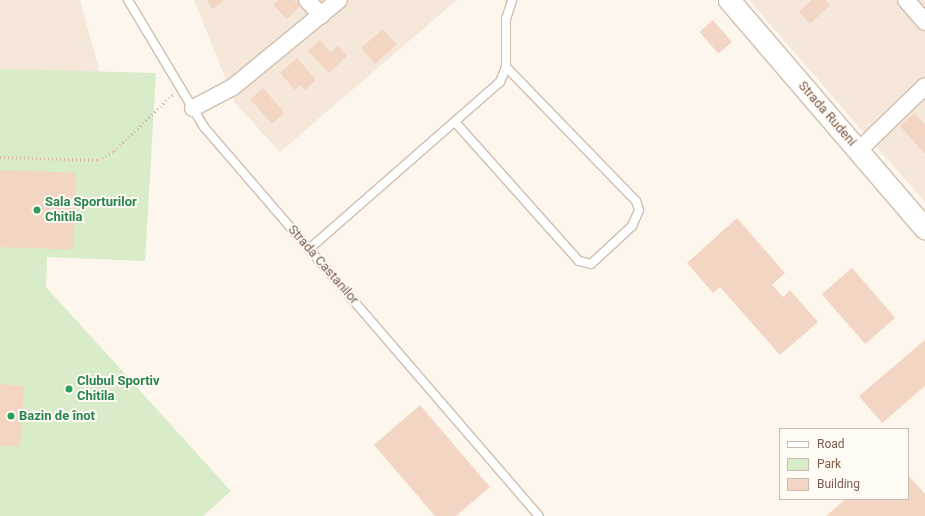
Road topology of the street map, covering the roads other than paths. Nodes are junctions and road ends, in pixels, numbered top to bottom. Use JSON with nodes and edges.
{"nodes":[{"id":1,"x":128,"y":0,"type":"edge"},
{"id":2,"x":307,"y":0,"type":"edge"},
{"id":3,"x":339,"y":0,"type":"edge"},
{"id":4,"x":512,"y":0,"type":"edge"},
{"id":5,"x":729,"y":0,"type":"edge"},
{"id":6,"x":906,"y":0,"type":"edge"},
{"id":7,"x":321,"y":15,"type":"junction"},
{"id":8,"x":925,"y":22,"type":"edge"},
{"id":9,"x":506,"y":67,"type":"junction"},
{"id":10,"x":925,"y":86,"type":"edge"},
{"id":11,"x":193,"y":108,"type":"junction"},
{"id":12,"x":455,"y":122,"type":"junction"},
{"id":13,"x":858,"y":151,"type":"junction"},
{"id":14,"x":925,"y":229,"type":"edge"},
{"id":15,"x":309,"y":249,"type":"junction"},
{"id":16,"x":539,"y":516,"type":"edge"}],
"edges":[{"from":1,"to":11,"type":"lane","name":"Strada Castanilor"},
{"from":2,"to":7,"type":"street"},
{"from":3,"to":7,"type":"street"},
{"from":4,"to":9,"type":"lane"},
{"from":5,"to":13,"type":"street","name":"Strada Rudeni"},
{"from":6,"to":8,"type":"street"},
{"from":7,"to":11,"type":"street"},
{"from":9,"to":12,"type":"lane"},
{"from":9,"to":12,"type":"lane"},
{"from":10,"to":13,"type":"street"},
{"from":11,"to":15,"type":"lane","name":"Strada Castanilor"},
{"from":12,"to":15,"type":"lane"},
{"from":13,"to":14,"type":"street","name":"Strada Rudeni"},
{"from":15,"to":16,"type":"lane","name":"Strada Castanilor"}]}
